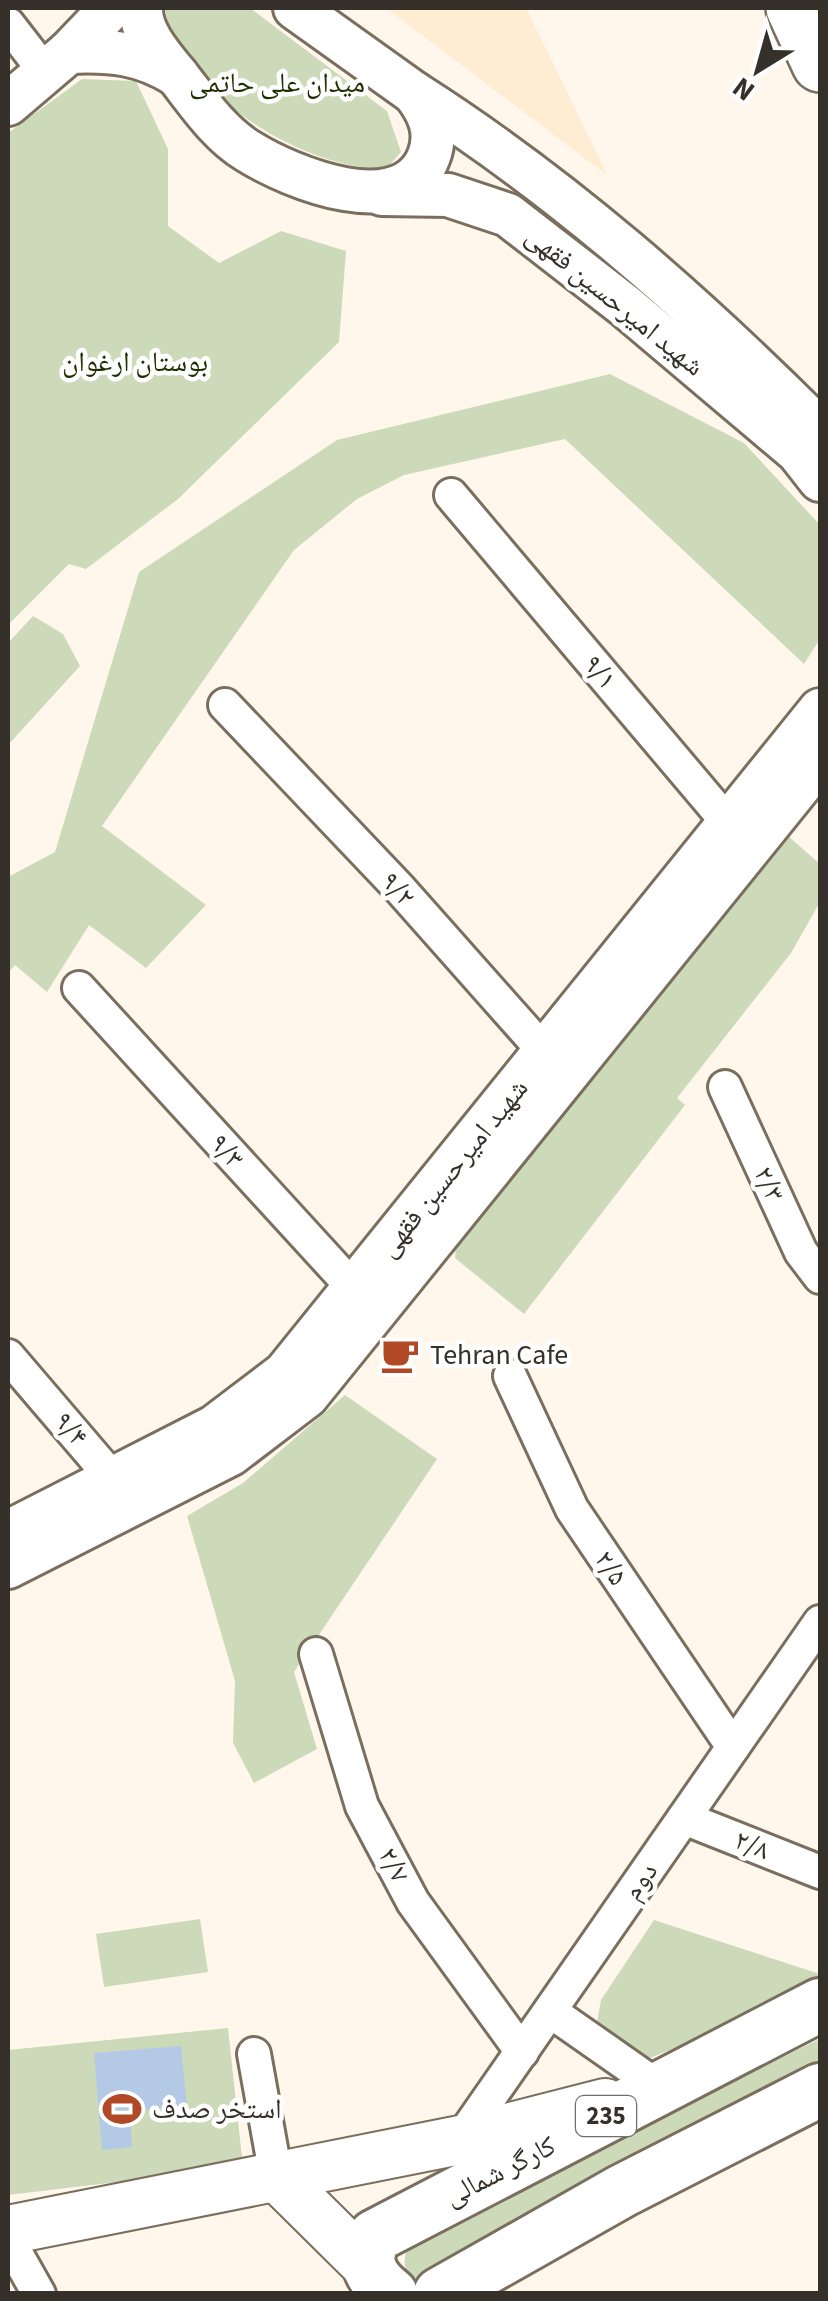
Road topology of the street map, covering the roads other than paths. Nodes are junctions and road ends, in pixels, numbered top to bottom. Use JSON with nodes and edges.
{"nodes":[{"id":1,"x":112,"y":8,"type":"edge"},
{"id":2,"x":141,"y":8,"type":"edge"},
{"id":3,"x":296,"y":8,"type":"edge"},
{"id":4,"x":794,"y":8,"type":"edge"},
{"id":5,"x":8,"y":24,"type":"edge"},
{"id":6,"x":58,"y":63,"type":"junction"},
{"id":7,"x":820,"y":64,"type":"edge"},
{"id":8,"x":177,"y":75,"type":"junction"},
{"id":9,"x":414,"y":93,"type":"junction"},
{"id":10,"x":8,"y":104,"type":"edge"},
{"id":11,"x":376,"y":194,"type":"junction"},
{"id":12,"x":820,"y":430,"type":"edge"},
{"id":13,"x":820,"y":480,"type":"edge"},
{"id":14,"x":451,"y":495,"type":"dead end"},
{"id":15,"x":226,"y":705,"type":"dead end"},
{"id":16,"x":820,"y":710,"type":"edge"},
{"id":17,"x":820,"y":761,"type":"edge"},
{"id":18,"x":742,"y":834,"type":"junction"},
{"id":19,"x":79,"y":988,"type":"dead end"},
{"id":20,"x":556,"y":1065,"type":"junction"},
{"id":21,"x":724,"y":1087,"type":"dead end"},
{"id":22,"x":820,"y":1277,"type":"edge"},
{"id":23,"x":366,"y":1302,"type":"junction"},
{"id":24,"x":8,"y":1356,"type":"edge"},
{"id":25,"x":510,"y":1376,"type":"dead end"},
{"id":26,"x":122,"y":1494,"type":"junction"},
{"id":27,"x":8,"y":1532,"type":"edge"},
{"id":28,"x":8,"y":1566,"type":"edge"},
{"id":29,"x":820,"y":1622,"type":"edge"},
{"id":30,"x":316,"y":1654,"type":"dead end"},
{"id":31,"x":734,"y":1748,"type":"junction"},
{"id":32,"x":684,"y":1818,"type":"junction"},
{"id":33,"x":820,"y":1872,"type":"edge"},
{"id":34,"x":820,"y":2005,"type":"edge"},
{"id":35,"x":550,"y":2012,"type":"junction"},
{"id":36,"x":522,"y":2052,"type":"junction"},
{"id":37,"x":254,"y":2054,"type":"dead end"},
{"id":38,"x":660,"y":2088,"type":"junction"},
{"id":39,"x":814,"y":2105,"type":"edge"},
{"id":40,"x":460,"y":2140,"type":"junction"},
{"id":41,"x":276,"y":2176,"type":"junction"},
{"id":42,"x":8,"y":2230,"type":"edge"},
{"id":43,"x":8,"y":2239,"type":"edge"},
{"id":44,"x":384,"y":2262,"type":"edge"},
{"id":45,"x":444,"y":2291,"type":"edge"},
{"id":46,"x":39,"y":2294,"type":"edge"}],
"edges":[{"from":1,"to":6,"type":"street"},
{"from":2,"to":8,"type":"street"},
{"from":3,"to":9,"type":"street"},
{"from":4,"to":7,"type":"highway"},
{"from":5,"to":6,"type":"street"},
{"from":6,"to":8,"type":"street"},
{"from":6,"to":10,"type":"street"},
{"from":8,"to":11,"type":"street"},
{"from":9,"to":11,"type":"street"},
{"from":9,"to":12,"type":"street","name":"شهید امیرحسین فقهی"},
{"from":11,"to":13,"type":"street","name":"شهید امیرحسین فقهی"},
{"from":14,"to":18,"type":"street","name":"۹/۱"},
{"from":15,"to":20,"type":"street","name":"۹/۲"},
{"from":16,"to":18,"type":"street","name":"شهید امیرحسین فقهی"},
{"from":17,"to":18,"type":"street","name":"شهید امیرحسین فقهی"},
{"from":18,"to":20,"type":"street","name":"شهید امیرحسین فقهی"},
{"from":19,"to":23,"type":"street","name":"۹/۳"},
{"from":20,"to":23,"type":"street","name":"شهید امیرحسین فقهی"},
{"from":21,"to":22,"type":"street","name":"۲/۳"},
{"from":23,"to":26,"type":"street","name":"شهید امیرحسین فقهی"},
{"from":24,"to":26,"type":"street","name":"۹/۴"},
{"from":25,"to":31,"type":"street","name":"۲/۵"},
{"from":26,"to":27,"type":"street","name":"شهید امیرحسین فقهی"},
{"from":26,"to":28,"type":"street","name":"شهید امیرحسین فقهی"},
{"from":29,"to":31,"type":"street","name":"دوم"},
{"from":30,"to":36,"type":"street","name":"۲/۷"},
{"from":31,"to":32,"type":"street","name":"دوم"},
{"from":32,"to":33,"type":"street","name":"۲/۸"},
{"from":32,"to":35,"type":"street","name":"دوم"},
{"from":34,"to":38,"type":"main road","name":"کارگر شمالی","number":"235"},
{"from":35,"to":36,"type":"street","name":"دوم"},
{"from":35,"to":38,"type":"street"},
{"from":36,"to":40,"type":"street","name":"دوم"},
{"from":37,"to":41,"type":"street"},
{"from":38,"to":40,"type":"main road"},
{"from":38,"to":44,"type":"main road","name":"کارگر شمالی","number":"235"},
{"from":39,"to":45,"type":"main road"},
{"from":40,"to":41,"type":"main road"},
{"from":41,"to":42,"type":"main road"},
{"from":41,"to":44,"type":"main road"},
{"from":43,"to":46,"type":"street"}]}
